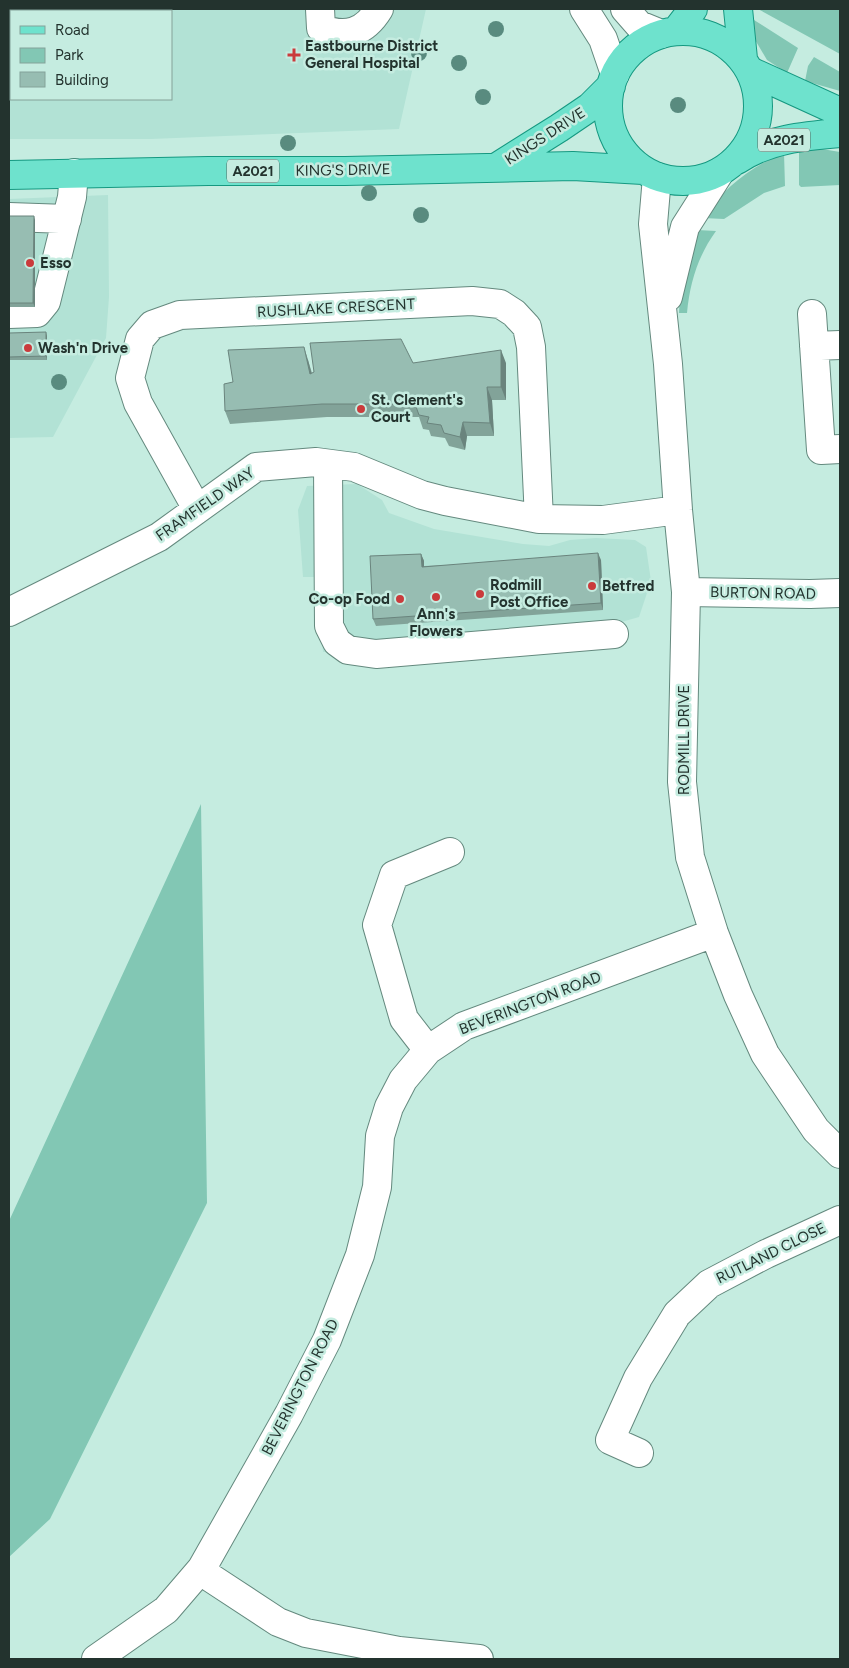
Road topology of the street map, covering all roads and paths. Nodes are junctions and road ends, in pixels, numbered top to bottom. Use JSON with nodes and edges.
{"nodes":[{"id":1,"x":320,"y":9,"type":"edge"},
{"id":2,"x":379,"y":9,"type":"edge"},
{"id":3,"x":584,"y":9,"type":"edge"},
{"id":4,"x":625,"y":9,"type":"edge"},
{"id":5,"x":693,"y":9,"type":"edge"},
{"id":6,"x":738,"y":9,"type":"edge"},
{"id":7,"x":669,"y":32,"type":"junction"},
{"id":8,"x":746,"y":65,"type":"junction"},
{"id":9,"x":613,"y":80,"type":"junction"},
{"id":10,"x":840,"y":112,"type":"edge"},
{"id":11,"x":840,"y":133,"type":"edge"},
{"id":12,"x":496,"y":167,"type":"junction"},
{"id":13,"x":727,"y":167,"type":"junction"},
{"id":14,"x":74,"y":173,"type":"junction"},
{"id":15,"x":650,"y":173,"type":"junction"},
{"id":16,"x":9,"y":174,"type":"edge"},
{"id":17,"x":9,"y":217,"type":"edge"},
{"id":18,"x":67,"y":219,"type":"junction"},
{"id":19,"x":9,"y":314,"type":"edge"},
{"id":20,"x":812,"y":314,"type":"dead end"},
{"id":21,"x":663,"y":318,"type":"junction"},
{"id":22,"x":827,"y":345,"type":"edge"},
{"id":23,"x":826,"y":455,"type":"edge"},
{"id":24,"x":328,"y":464,"type":"junction"},
{"id":25,"x":197,"y":509,"type":"junction"},
{"id":26,"x":678,"y":510,"type":"junction"},
{"id":27,"x":539,"y":518,"type":"junction"},
{"id":28,"x":686,"y":592,"type":"junction"},
{"id":29,"x":840,"y":593,"type":"edge"},
{"id":30,"x":9,"y":612,"type":"edge"},
{"id":31,"x":614,"y":634,"type":"dead end"},
{"id":32,"x":450,"y":852,"type":"dead end"},
{"id":33,"x":714,"y":933,"type":"junction"},
{"id":34,"x":428,"y":1050,"type":"junction"},
{"id":35,"x":840,"y":1154,"type":"edge"},
{"id":36,"x":840,"y":1220,"type":"edge"},
{"id":37,"x":638,"y":1453,"type":"dead end"},
{"id":38,"x":202,"y":1568,"type":"junction"},
{"id":39,"x":96,"y":1659,"type":"edge"},
{"id":40,"x":479,"y":1659,"type":"edge"}],
"edges":[{"from":1,"to":2,"type":"street"},
{"from":3,"to":9,"type":"street"},
{"from":4,"to":7,"type":"street"},
{"from":5,"to":7,"type":"main road"},
{"from":6,"to":8,"type":"main road"},
{"from":7,"to":8,"type":"main road"},
{"from":7,"to":9,"type":"main road"},
{"from":8,"to":10,"type":"main road"},
{"from":8,"to":13,"type":"main road"},
{"from":9,"to":12,"type":"main road","name":"KINGS DRIVE"},
{"from":9,"to":15,"type":"main road"},
{"from":11,"to":13,"type":"main road","number":"A2021"},
{"from":12,"to":14,"type":"main road","name":"KING'S DRIVE","number":"A2021"},
{"from":12,"to":15,"type":"main road","name":"KINGS DRIVE","number":"A2021"},
{"from":13,"to":15,"type":"main road"},
{"from":13,"to":21,"type":"street","name":"RODMILL DRIVE"},
{"from":14,"to":16,"type":"main road","name":"KING'S DRIVE","number":"A2021"},
{"from":14,"to":18,"type":"street"},
{"from":15,"to":21,"type":"street","name":"RODMILL DRIVE"},
{"from":17,"to":18,"type":"street"},
{"from":18,"to":19,"type":"street"},
{"from":20,"to":22,"type":"street"},
{"from":21,"to":26,"type":"street","name":"RODMILL DRIVE"},
{"from":22,"to":23,"type":"street"},
{"from":24,"to":25,"type":"street","name":"FRAMFIELD WAY"},
{"from":24,"to":27,"type":"street","name":"FRAMFIELD WAY"},
{"from":24,"to":31,"type":"street"},
{"from":25,"to":27,"type":"street","name":"RUSHLAKE CRESCENT"},
{"from":25,"to":30,"type":"street","name":"FRAMFIELD WAY"},
{"from":26,"to":27,"type":"street","name":"FRAMFIELD WAY"},
{"from":26,"to":28,"type":"street","name":"RODMILL DRIVE"},
{"from":28,"to":29,"type":"street","name":"BURTON ROAD"},
{"from":28,"to":33,"type":"street","name":"RODMILL DRIVE"},
{"from":32,"to":34,"type":"street"},
{"from":33,"to":34,"type":"street","name":"BEVERINGTON ROAD"},
{"from":33,"to":35,"type":"street","name":"RODMILL DRIVE"},
{"from":34,"to":38,"type":"street","name":"BEVERINGTON ROAD"},
{"from":36,"to":37,"type":"street","name":"RUTLAND CLOSE"},
{"from":38,"to":39,"type":"street","name":"BEVERINGTON ROAD"},
{"from":38,"to":40,"type":"street"}]}
